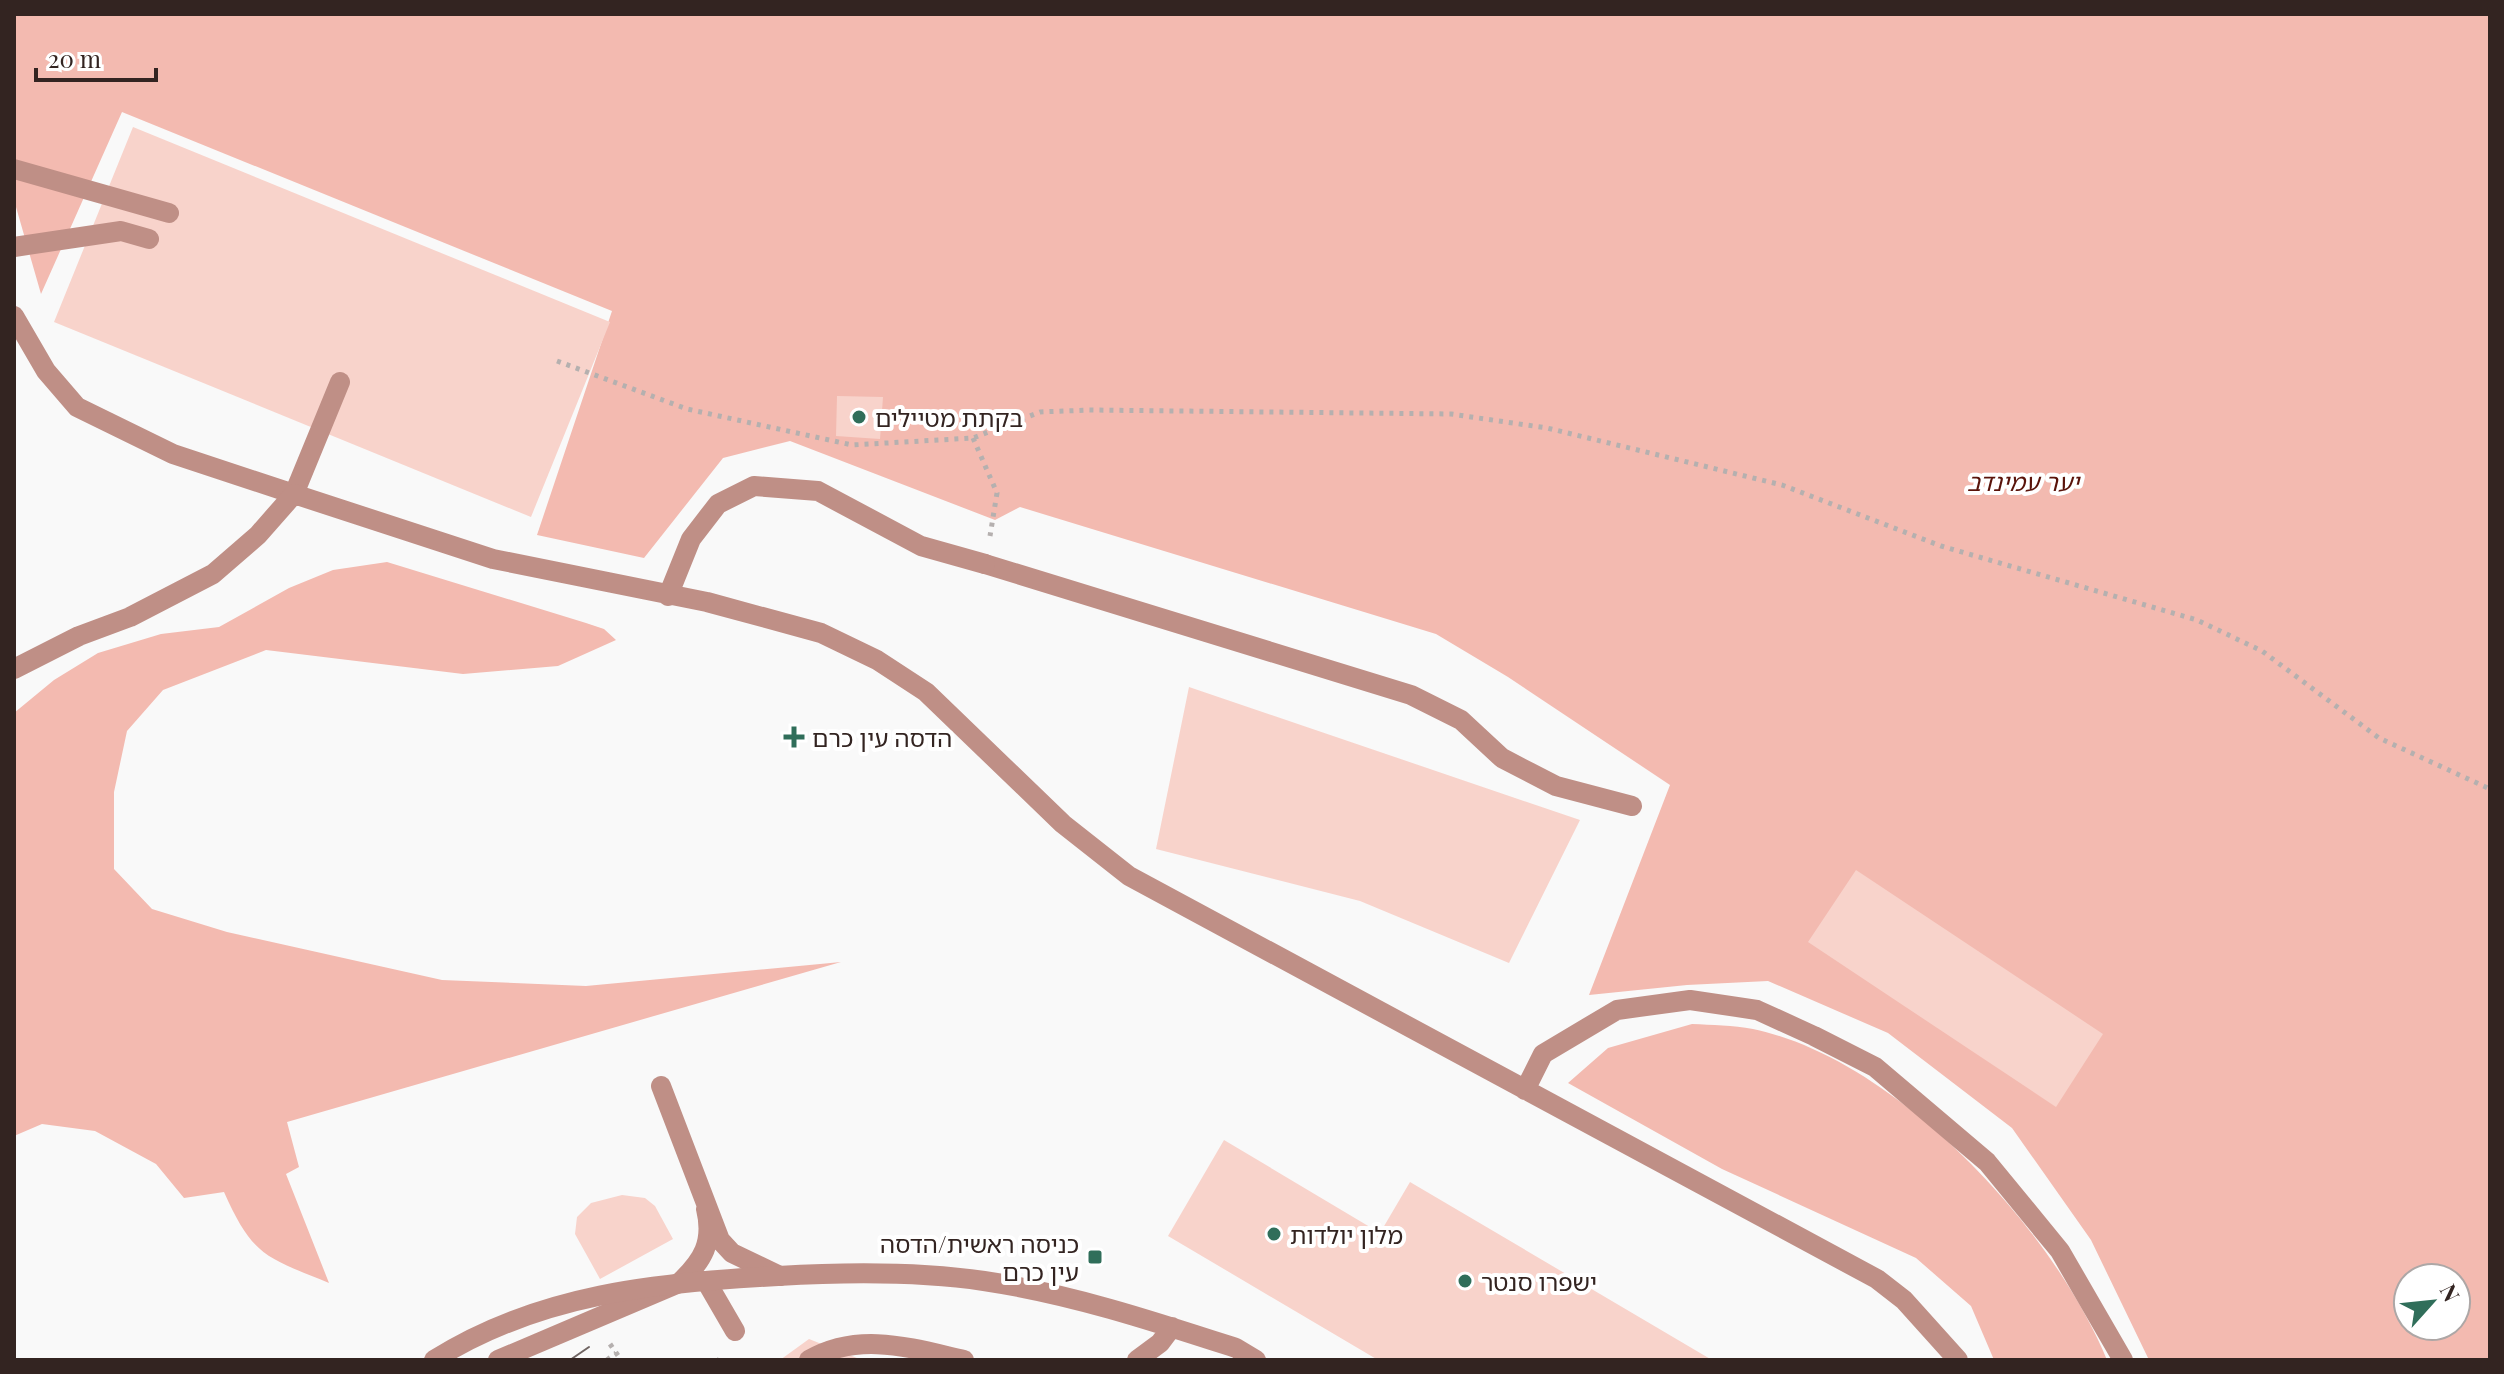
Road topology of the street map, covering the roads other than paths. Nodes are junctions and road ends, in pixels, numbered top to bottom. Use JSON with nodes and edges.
{"nodes":[{"id":1,"x":14,"y":169,"type":"edge"},
{"id":2,"x":169,"y":213,"type":"dead end"},
{"id":3,"x":149,"y":239,"type":"dead end"},
{"id":4,"x":14,"y":247,"type":"edge"},
{"id":5,"x":14,"y":316,"type":"edge"},
{"id":6,"x":340,"y":382,"type":"dead end"},
{"id":7,"x":294,"y":494,"type":"junction"},
{"id":8,"x":668,"y":596,"type":"junction"},
{"id":9,"x":14,"y":669,"type":"edge"},
{"id":10,"x":1632,"y":806,"type":"dead end"},
{"id":11,"x":661,"y":1086,"type":"dead end"},
{"id":12,"x":1525,"y":1090,"type":"junction"},
{"id":13,"x":706,"y":1209,"type":"junction"},
{"id":14,"x":780,"y":1276,"type":"junction"},
{"id":15,"x":706,"y":1281,"type":"junction"},
{"id":16,"x":679,"y":1283,"type":"junction"},
{"id":17,"x":1172,"y":1327,"type":"junction"},
{"id":18,"x":735,"y":1331,"type":"dead end"},
{"id":19,"x":434,"y":1360,"type":"edge"},
{"id":20,"x":498,"y":1360,"type":"edge"},
{"id":21,"x":809,"y":1360,"type":"edge"},
{"id":22,"x":964,"y":1360,"type":"edge"},
{"id":23,"x":1137,"y":1360,"type":"edge"},
{"id":24,"x":1256,"y":1360,"type":"edge"},
{"id":25,"x":1958,"y":1360,"type":"edge"},
{"id":26,"x":2123,"y":1360,"type":"edge"}],
"edges":[{"from":1,"to":2,"type":"street"},
{"from":3,"to":4,"type":"street"},
{"from":5,"to":7,"type":"street"},
{"from":6,"to":7,"type":"street"},
{"from":7,"to":8,"type":"street"},
{"from":7,"to":9,"type":"street"},
{"from":8,"to":10,"type":"street"},
{"from":8,"to":12,"type":"street"},
{"from":11,"to":13,"type":"street"},
{"from":12,"to":25,"type":"street"},
{"from":12,"to":26,"type":"street"},
{"from":13,"to":14,"type":"street"},
{"from":13,"to":16,"type":"street"},
{"from":14,"to":15,"type":"street"},
{"from":14,"to":17,"type":"street"},
{"from":15,"to":16,"type":"street"},
{"from":15,"to":18,"type":"street"},
{"from":16,"to":19,"type":"street"},
{"from":16,"to":20,"type":"street"},
{"from":17,"to":23,"type":"street"},
{"from":17,"to":24,"type":"street"},
{"from":21,"to":22,"type":"street"}]}
